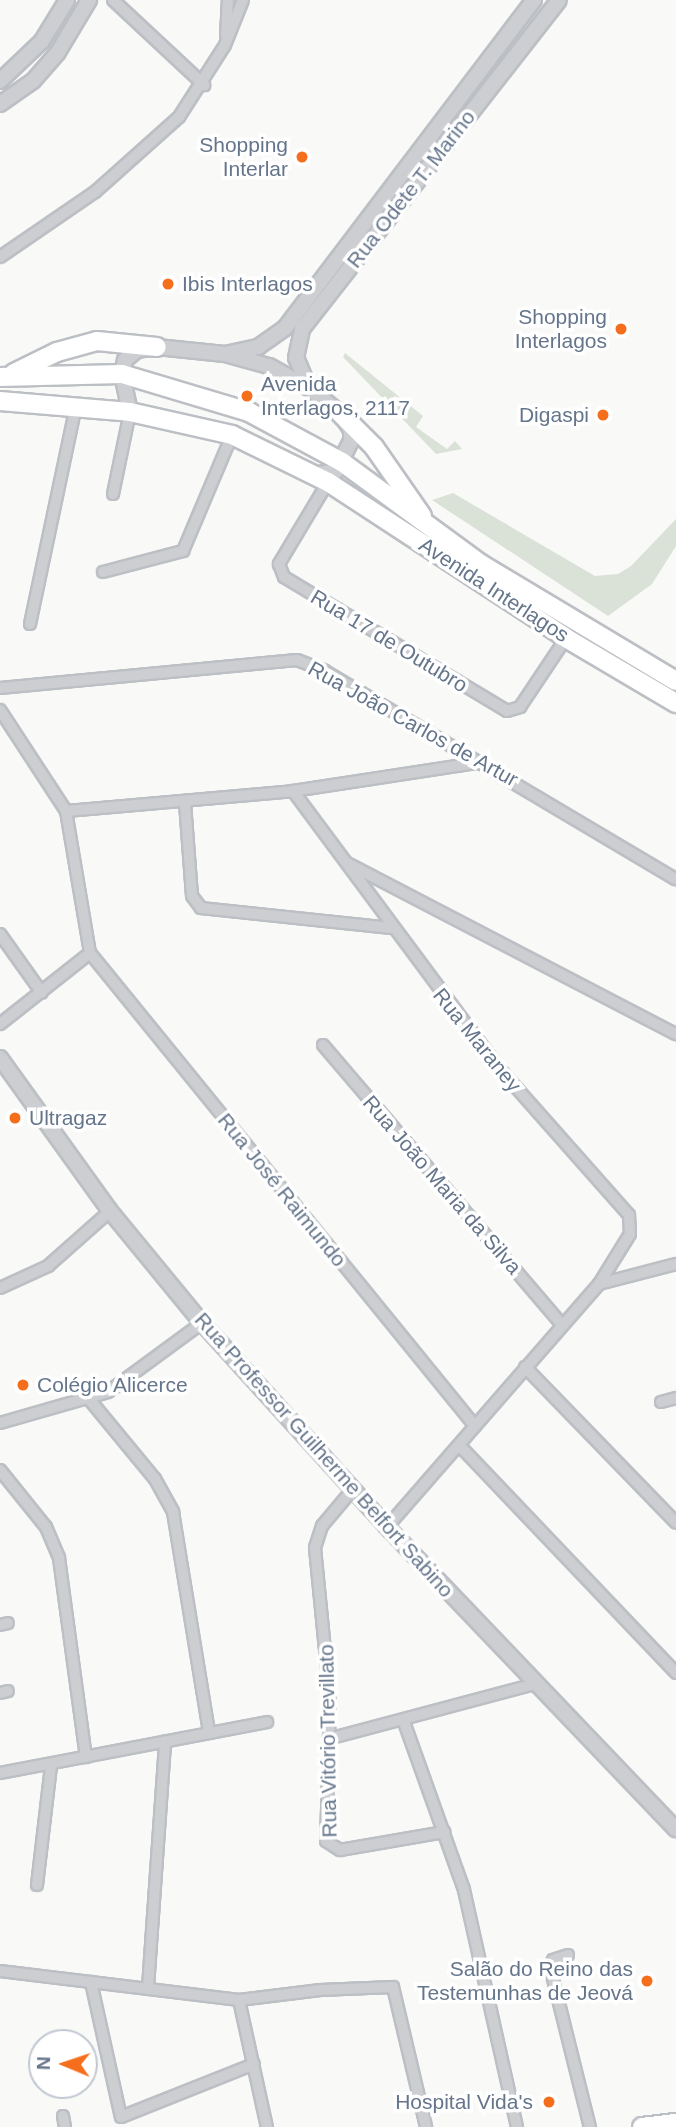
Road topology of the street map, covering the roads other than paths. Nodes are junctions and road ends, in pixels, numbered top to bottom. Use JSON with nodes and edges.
{"nodes":[{"id":1,"x":67,"y":0,"type":"edge"},
{"id":2,"x":89,"y":0,"type":"edge"},
{"id":3,"x":113,"y":0,"type":"edge"},
{"id":4,"x":228,"y":0,"type":"edge"},
{"id":5,"x":243,"y":0,"type":"edge"},
{"id":6,"x":534,"y":0,"type":"edge"},
{"id":7,"x":559,"y":0,"type":"edge"},
{"id":8,"x":225,"y":45,"type":"junction"},
{"id":9,"x":0,"y":81,"type":"edge"},
{"id":10,"x":204,"y":85,"type":"junction"},
{"id":11,"x":0,"y":104,"type":"edge"},
{"id":12,"x":0,"y":257,"type":"edge"},
{"id":13,"x":157,"y":347,"type":"junction"},
{"id":14,"x":225,"y":354,"type":"junction"},
{"id":15,"x":122,"y":373,"type":"junction"},
{"id":16,"x":4,"y":377,"type":"edge"},
{"id":17,"x":309,"y":388,"type":"junction"},
{"id":18,"x":0,"y":401,"type":"edge"},
{"id":19,"x":76,"y":406,"type":"junction"},
{"id":20,"x":130,"y":412,"type":"junction"},
{"id":21,"x":340,"y":413,"type":"junction"},
{"id":22,"x":232,"y":435,"type":"junction"},
{"id":23,"x":342,"y":462,"type":"junction"},
{"id":24,"x":321,"y":478,"type":"junction"},
{"id":25,"x":113,"y":494,"type":"dead end"},
{"id":26,"x":432,"y":530,"type":"junction"},
{"id":27,"x":103,"y":572,"type":"dead end"},
{"id":28,"x":30,"y":624,"type":"dead end"},
{"id":29,"x":566,"y":638,"type":"junction"},
{"id":30,"x":676,"y":681,"type":"edge"},
{"id":31,"x":0,"y":688,"type":"edge"},
{"id":32,"x":676,"y":703,"type":"edge"},
{"id":33,"x":0,"y":710,"type":"edge"},
{"id":34,"x":483,"y":762,"type":"junction"},
{"id":35,"x":293,"y":791,"type":"junction"},
{"id":36,"x":186,"y":803,"type":"junction"},
{"id":37,"x":66,"y":811,"type":"junction"},
{"id":38,"x":345,"y":862,"type":"junction"},
{"id":39,"x":676,"y":879,"type":"edge"},
{"id":40,"x":391,"y":928,"type":"junction"},
{"id":41,"x":0,"y":934,"type":"edge"},
{"id":42,"x":90,"y":953,"type":"junction"},
{"id":43,"x":41,"y":993,"type":"junction"},
{"id":44,"x":0,"y":1024,"type":"edge"},
{"id":45,"x":676,"y":1034,"type":"edge"},
{"id":46,"x":323,"y":1045,"type":"dead end"},
{"id":47,"x":0,"y":1058,"type":"edge"},
{"id":48,"x":110,"y":1211,"type":"junction"},
{"id":49,"x":676,"y":1264,"type":"edge"},
{"id":50,"x":599,"y":1284,"type":"junction"},
{"id":51,"x":0,"y":1288,"type":"edge"},
{"id":52,"x":202,"y":1322,"type":"junction"},
{"id":53,"x":562,"y":1325,"type":"junction"},
{"id":54,"x":525,"y":1367,"type":"junction"},
{"id":55,"x":676,"y":1398,"type":"edge"},
{"id":56,"x":89,"y":1399,"type":"junction"},
{"id":57,"x":661,"y":1402,"type":"dead end"},
{"id":58,"x":0,"y":1423,"type":"edge"},
{"id":59,"x":475,"y":1426,"type":"junction"},
{"id":60,"x":459,"y":1445,"type":"junction"},
{"id":61,"x":0,"y":1470,"type":"edge"},
{"id":62,"x":353,"y":1489,"type":"junction"},
{"id":63,"x":676,"y":1523,"type":"edge"},
{"id":64,"x":387,"y":1527,"type":"junction"},
{"id":65,"x":676,"y":1673,"type":"edge"},
{"id":66,"x":534,"y":1684,"type":"junction"},
{"id":67,"x":267,"y":1722,"type":"dead end"},
{"id":68,"x":404,"y":1722,"type":"junction"},
{"id":69,"x":209,"y":1732,"type":"junction"},
{"id":70,"x":328,"y":1739,"type":"junction"},
{"id":71,"x":165,"y":1742,"type":"junction"},
{"id":72,"x":86,"y":1757,"type":"junction"},
{"id":73,"x":51,"y":1766,"type":"junction"},
{"id":74,"x":0,"y":1773,"type":"edge"},
{"id":75,"x":676,"y":1829,"type":"edge"},
{"id":76,"x":444,"y":1832,"type":"junction"},
{"id":77,"x":37,"y":1885,"type":"dead end"},
{"id":78,"x":568,"y":1955,"type":"dead end"},
{"id":79,"x":0,"y":1971,"type":"edge"},
{"id":80,"x":91,"y":1982,"type":"junction"},
{"id":81,"x":148,"y":1987,"type":"junction"},
{"id":82,"x":239,"y":2000,"type":"junction"},
{"id":83,"x":254,"y":2064,"type":"junction"},
{"id":84,"x":676,"y":2123,"type":"edge"},
{"id":85,"x":267,"y":2127,"type":"edge"},
{"id":86,"x":426,"y":2127,"type":"edge"},
{"id":87,"x":517,"y":2127,"type":"edge"},
{"id":88,"x":590,"y":2127,"type":"edge"},
{"id":89,"x":642,"y":2127,"type":"edge"}],
"edges":[{"from":1,"to":9,"type":"street"},
{"from":2,"to":11,"type":"street"},
{"from":3,"to":10,"type":"street"},
{"from":4,"to":8,"type":"street"},
{"from":5,"to":8,"type":"street"},
{"from":6,"to":14,"type":"street","name":"Rua Odete T. Marino"},
{"from":7,"to":17,"type":"street","name":"Rua Odete T. Marino"},
{"from":8,"to":10,"type":"street"},
{"from":10,"to":12,"type":"street"},
{"from":13,"to":14,"type":"street"},
{"from":13,"to":15,"type":"street"},
{"from":13,"to":16,"type":"main road"},
{"from":14,"to":17,"type":"street"},
{"from":15,"to":16,"type":"main road","name":"Avenida Interlagos"},
{"from":15,"to":20,"type":"street"},
{"from":15,"to":23,"type":"main road","name":"Avenida Interlagos"},
{"from":17,"to":21,"type":"street"},
{"from":18,"to":19,"type":"main road","name":"Avenida Interlagos"},
{"from":19,"to":20,"type":"main road","name":"Avenida Interlagos"},
{"from":19,"to":28,"type":"street"},
{"from":20,"to":22,"type":"main road","name":"Avenida Interlagos"},
{"from":20,"to":25,"type":"street"},
{"from":21,"to":23,"type":"street"},
{"from":21,"to":26,"type":"main road"},
{"from":22,"to":24,"type":"main road","name":"Avenida Interlagos"},
{"from":22,"to":27,"type":"street"},
{"from":23,"to":24,"type":"street"},
{"from":23,"to":26,"type":"main road","name":"Avenida Interlagos"},
{"from":24,"to":29,"type":"main road","name":"Avenida Interlagos"},
{"from":24,"to":29,"type":"street","name":"Rua 17 de Outubro"},
{"from":26,"to":30,"type":"main road","name":"Avenida Interlagos"},
{"from":29,"to":32,"type":"main road","name":"Avenida Interlagos"},
{"from":31,"to":34,"type":"street","name":"Rua João Carlos de Artur"},
{"from":33,"to":37,"type":"street"},
{"from":34,"to":35,"type":"street"},
{"from":34,"to":39,"type":"street","name":"Rua João Carlos de Artur"},
{"from":35,"to":36,"type":"street"},
{"from":35,"to":38,"type":"street","name":"Rua Maraney"},
{"from":36,"to":37,"type":"street"},
{"from":36,"to":40,"type":"street"},
{"from":37,"to":42,"type":"street"},
{"from":38,"to":40,"type":"street","name":"Rua Maraney"},
{"from":38,"to":45,"type":"street"},
{"from":40,"to":50,"type":"street","name":"Rua Maraney"},
{"from":41,"to":43,"type":"street"},
{"from":42,"to":43,"type":"street"},
{"from":42,"to":59,"type":"street","name":"Rua José Raimundo"},
{"from":43,"to":44,"type":"street"},
{"from":46,"to":53,"type":"street","name":"Rua João Maria da Silva"},
{"from":47,"to":48,"type":"street","name":"Rua Professor Guilherme Belfort Sabino"},
{"from":48,"to":51,"type":"street"},
{"from":48,"to":52,"type":"street","name":"Rua Professor Guilherme Belfort Sabino"},
{"from":49,"to":50,"type":"street"},
{"from":50,"to":53,"type":"street","name":"Rua Maraney"},
{"from":52,"to":56,"type":"street"},
{"from":52,"to":62,"type":"street","name":"Rua Professor Guilherme Belfort Sabino"},
{"from":53,"to":54,"type":"street","name":"Rua Maraney"},
{"from":54,"to":59,"type":"street","name":"Rua Maraney"},
{"from":54,"to":63,"type":"street"},
{"from":55,"to":57,"type":"street"},
{"from":56,"to":58,"type":"street"},
{"from":56,"to":69,"type":"street"},
{"from":59,"to":60,"type":"street","name":"Rua Maraney"},
{"from":60,"to":64,"type":"street","name":"Rua Maraney"},
{"from":60,"to":65,"type":"street"},
{"from":61,"to":72,"type":"street"},
{"from":62,"to":64,"type":"street","name":"Rua Professor Guilherme Belfort Sabino"},
{"from":62,"to":70,"type":"street","name":"Rua Vitório Trevillato"},
{"from":64,"to":66,"type":"street","name":"Rua Professor Guilherme Belfort Sabino"},
{"from":66,"to":68,"type":"street"},
{"from":66,"to":75,"type":"street","name":"Rua Professor Guilherme Belfort Sabino"},
{"from":67,"to":69,"type":"street"},
{"from":68,"to":70,"type":"street"},
{"from":68,"to":76,"type":"street"},
{"from":69,"to":71,"type":"street"},
{"from":70,"to":76,"type":"street","name":"Rua Vitório Trevillato"},
{"from":71,"to":72,"type":"street"},
{"from":71,"to":81,"type":"street"},
{"from":72,"to":73,"type":"street"},
{"from":73,"to":74,"type":"street"},
{"from":73,"to":77,"type":"street"},
{"from":76,"to":87,"type":"street"},
{"from":78,"to":88,"type":"street"},
{"from":79,"to":80,"type":"street"},
{"from":80,"to":81,"type":"street"},
{"from":80,"to":83,"type":"street"},
{"from":81,"to":82,"type":"street"},
{"from":82,"to":83,"type":"street"},
{"from":82,"to":86,"type":"street"},
{"from":83,"to":85,"type":"street"},
{"from":84,"to":89,"type":"main road"}]}
